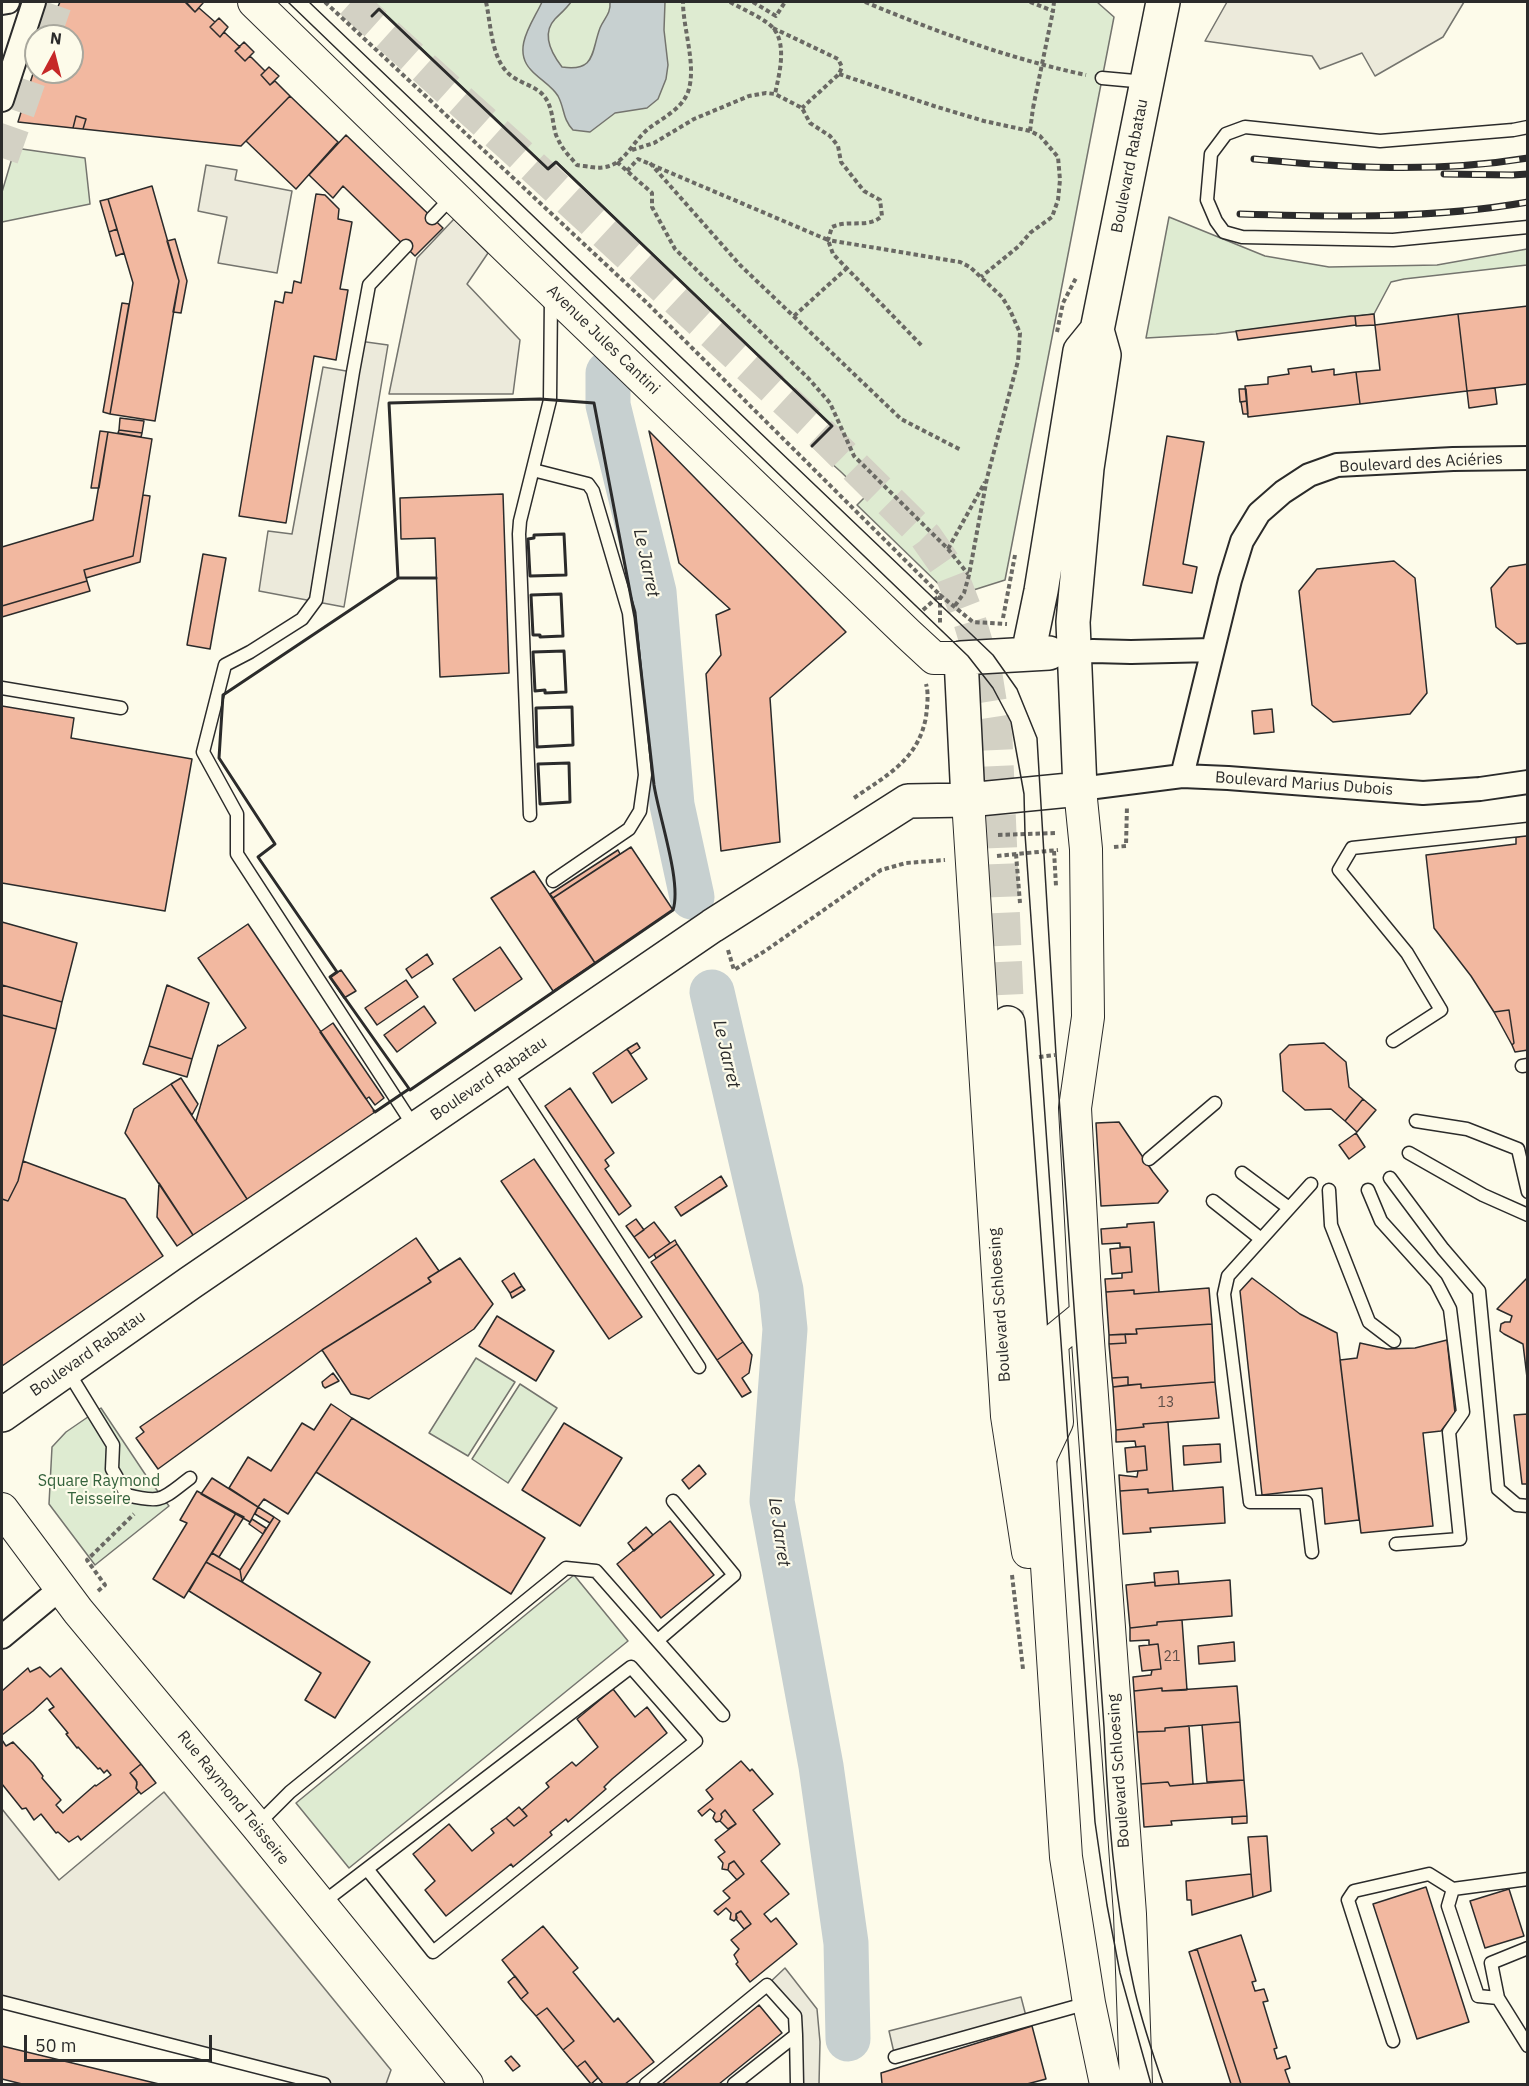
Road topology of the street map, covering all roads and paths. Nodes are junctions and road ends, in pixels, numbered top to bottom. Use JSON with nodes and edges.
{"nodes":[{"id":1,"x":8,"y":2,"type":"edge"},
{"id":2,"x":34,"y":2,"type":"edge"},
{"id":3,"x":254,"y":2,"type":"edge"},
{"id":4,"x":325,"y":2,"type":"edge"},
{"id":5,"x":486,"y":2,"type":"edge"},
{"id":6,"x":683,"y":2,"type":"edge"},
{"id":7,"x":730,"y":2,"type":"edge"},
{"id":8,"x":753,"y":2,"type":"edge"},
{"id":9,"x":784,"y":2,"type":"edge"},
{"id":10,"x":866,"y":2,"type":"edge"},
{"id":11,"x":1030,"y":2,"type":"edge"},
{"id":12,"x":1054,"y":2,"type":"edge"},
{"id":13,"x":1163,"y":2,"type":"edge"},
{"id":14,"x":2,"y":3,"type":"edge"},
{"id":15,"x":1053,"y":11,"type":"junction"},
{"id":16,"x":773,"y":28,"type":"junction"},
{"id":17,"x":839,"y":74,"type":"junction"},
{"id":18,"x":1102,"y":78,"type":"joint"},
{"id":19,"x":1147,"y":82,"type":"junction"},
{"id":20,"x":775,"y":94,"type":"junction"},
{"id":21,"x":2,"y":100,"type":"edge"},
{"id":22,"x":802,"y":108,"type":"junction"},
{"id":23,"x":1527,"y":127,"type":"edge"},
{"id":24,"x":1029,"y":131,"type":"junction"},
{"id":25,"x":632,"y":150,"type":"junction"},
{"id":26,"x":617,"y":162,"type":"junction"},
{"id":27,"x":650,"y":163,"type":"junction"},
{"id":28,"x":627,"y":171,"type":"junction"},
{"id":29,"x":1527,"y":227,"type":"edge"},
{"id":30,"x":828,"y":240,"type":"junction"},
{"id":31,"x":406,"y":246,"type":"dead end"},
{"id":32,"x":847,"y":268,"type":"junction"},
{"id":33,"x":981,"y":277,"type":"junction"},
{"id":34,"x":551,"y":290,"type":"junction"},
{"id":35,"x":794,"y":317,"type":"junction"},
{"id":36,"x":1097,"y":330,"type":"junction"},
{"id":37,"x":922,"y":346,"type":"dead end"},
{"id":38,"x":961,"y":450,"type":"dead end"},
{"id":39,"x":1527,"y":458,"type":"edge"},
{"id":40,"x":533,"y":470,"type":"junction"},
{"id":41,"x":987,"y":478,"type":"junction"},
{"id":42,"x":948,"y":549,"type":"junction"},
{"id":43,"x":969,"y":575,"type":"junction"},
{"id":44,"x":940,"y":595,"type":"junction"},
{"id":45,"x":954,"y":607,"type":"junction"},
{"id":46,"x":922,"y":611,"type":"dead end"},
{"id":47,"x":1014,"y":624,"type":"dead end"},
{"id":48,"x":1212,"y":650,"type":"junction"},
{"id":49,"x":1074,"y":652,"type":"junction"},
{"id":50,"x":1028,"y":654,"type":"junction"},
{"id":51,"x":951,"y":658,"type":"junction"},
{"id":52,"x":2,"y":688,"type":"edge"},
{"id":53,"x":121,"y":708,"type":"dead end"},
{"id":54,"x":1182,"y":776,"type":"junction"},
{"id":55,"x":1527,"y":782,"type":"edge"},
{"id":56,"x":1080,"y":789,"type":"junction"},
{"id":57,"x":968,"y":800,"type":"junction"},
{"id":58,"x":530,"y":815,"type":"dead end"},
{"id":59,"x":1527,"y":829,"type":"edge"},
{"id":60,"x":970,"y":836,"type":"junction"},
{"id":61,"x":1075,"y":841,"type":"junction"},
{"id":62,"x":1054,"y":851,"type":"junction"},
{"id":63,"x":1016,"y":854,"type":"junction"},
{"id":64,"x":1005,"y":855,"type":"dead end"},
{"id":65,"x":553,"y":881,"type":"dead end"},
{"id":66,"x":1056,"y":892,"type":"dead end"},
{"id":67,"x":1020,"y":903,"type":"dead end"},
{"id":68,"x":1008,"y":1023,"type":"tunnel mouth"},
{"id":69,"x":1393,"y":1041,"type":"dead end"},
{"id":70,"x":1083,"y":1053,"type":"junction"},
{"id":71,"x":1032,"y":1057,"type":"dead end"},
{"id":72,"x":504,"y":1069,"type":"junction"},
{"id":73,"x":1215,"y":1103,"type":"dead end"},
{"id":74,"x":1416,"y":1121,"type":"dead end"},
{"id":75,"x":416,"y":1130,"type":"junction"},
{"id":76,"x":1408,"y":1153,"type":"dead end"},
{"id":77,"x":1149,"y":1159,"type":"dead end"},
{"id":78,"x":1242,"y":1173,"type":"dead end"},
{"id":79,"x":1390,"y":1178,"type":"dead end"},
{"id":80,"x":1311,"y":1184,"type":"dead end"},
{"id":81,"x":1329,"y":1190,"type":"dead end"},
{"id":82,"x":1368,"y":1190,"type":"dead end"},
{"id":83,"x":1527,"y":1192,"type":"edge"},
{"id":84,"x":1213,"y":1201,"type":"dead end"},
{"id":85,"x":1289,"y":1208,"type":"junction"},
{"id":86,"x":1527,"y":1215,"type":"edge"},
{"id":87,"x":1261,"y":1239,"type":"junction"},
{"id":88,"x":1086,"y":1314,"type":"junction"},
{"id":89,"x":1394,"y":1341,"type":"dead end"},
{"id":90,"x":699,"y":1367,"type":"dead end"},
{"id":91,"x":67,"y":1369,"type":"junction"},
{"id":92,"x":13,"y":1407,"type":"edge"},
{"id":93,"x":2,"y":1429,"type":"edge"},
{"id":94,"x":1040,"y":1458,"type":"junction"},
{"id":95,"x":190,"y":1478,"type":"dead end"},
{"id":96,"x":147,"y":1500,"type":"junction"},
{"id":97,"x":673,"y":1501,"type":"dead end"},
{"id":98,"x":1527,"y":1506,"type":"edge"},
{"id":99,"x":2,"y":1509,"type":"edge"},
{"id":100,"x":1396,"y":1544,"type":"dead end"},
{"id":101,"x":1312,"y":1552,"type":"dead end"},
{"id":102,"x":70,"y":1599,"type":"junction"},
{"id":103,"x":2,"y":1637,"type":"edge"},
{"id":104,"x":658,"y":1640,"type":"junction"},
{"id":105,"x":723,"y":1715,"type":"dead end"},
{"id":106,"x":1063,"y":1804,"type":"junction"},
{"id":107,"x":256,"y":1826,"type":"junction"},
{"id":108,"x":367,"y":1869,"type":"junction"},
{"id":109,"x":1527,"y":1879,"type":"edge"},
{"id":110,"x":1453,"y":1889,"type":"junction"},
{"id":111,"x":320,"y":1905,"type":"junction"},
{"id":112,"x":1527,"y":1948,"type":"edge"},
{"id":113,"x":1498,"y":1998,"type":"junction"},
{"id":114,"x":2,"y":2002,"type":"edge"},
{"id":115,"x":1089,"y":2002,"type":"junction"},
{"id":116,"x":796,"y":2035,"type":"junction"},
{"id":117,"x":1393,"y":2041,"type":"dead end"},
{"id":118,"x":1527,"y":2046,"type":"edge"},
{"id":119,"x":896,"y":2057,"type":"dead end"},
{"id":120,"x":324,"y":2085,"type":"edge"},
{"id":121,"x":467,"y":2085,"type":"edge"},
{"id":122,"x":646,"y":2085,"type":"edge"},
{"id":123,"x":734,"y":2085,"type":"edge"},
{"id":124,"x":797,"y":2085,"type":"edge"},
{"id":125,"x":1106,"y":2085,"type":"edge"},
{"id":126,"x":1136,"y":2085,"type":"edge"}],
"edges":[{"from":1,"to":14,"type":"street"},
{"from":2,"to":21,"type":"street"},
{"from":3,"to":34,"type":"main road","name":"Avenue Jules Cantini"},
{"from":4,"to":44,"type":"path"},
{"from":5,"to":26,"type":"path"},
{"from":6,"to":25,"type":"path"},
{"from":7,"to":16,"type":"path"},
{"from":8,"to":9,"type":"path"},
{"from":10,"to":18,"type":"path"},
{"from":11,"to":15,"type":"path"},
{"from":12,"to":15,"type":"path"},
{"from":13,"to":19,"type":"main road","name":"Boulevard Rabatau"},
{"from":15,"to":24,"type":"path","bridge":true},
{"from":16,"to":17,"type":"path"},
{"from":16,"to":20,"type":"path"},
{"from":17,"to":22,"type":"path"},
{"from":17,"to":24,"type":"path"},
{"from":18,"to":19,"type":"lane"},
{"from":19,"to":36,"type":"main road","name":"Boulevard Rabatau"},
{"from":20,"to":22,"type":"path"},
{"from":20,"to":25,"type":"path"},
{"from":22,"to":30,"type":"path"},
{"from":23,"to":29,"type":"lane"},
{"from":24,"to":33,"type":"path"},
{"from":25,"to":26,"type":"path"},
{"from":26,"to":28,"type":"path"},
{"from":27,"to":28,"type":"path"},
{"from":27,"to":30,"type":"path"},
{"from":27,"to":35,"type":"path"},
{"from":28,"to":42,"type":"path"},
{"from":30,"to":32,"type":"path"},
{"from":30,"to":33,"type":"path"},
{"from":31,"to":75,"type":"lane"},
{"from":32,"to":35,"type":"path"},
{"from":32,"to":37,"type":"path"},
{"from":33,"to":41,"type":"path"},
{"from":34,"to":40,"type":"lane"},
{"from":34,"to":51,"type":"main road","name":"Avenue Jules Cantini"},
{"from":35,"to":38,"type":"path"},
{"from":36,"to":49,"type":"main road","name":"Boulevard Rabatau"},
{"from":36,"to":50,"type":"main road","name":"Boulevard Rabatau"},
{"from":39,"to":48,"type":"street","name":"Boulevard des Aciéries"},
{"from":40,"to":58,"type":"lane"},
{"from":40,"to":65,"type":"lane"},
{"from":41,"to":42,"type":"path"},
{"from":41,"to":43,"type":"path"},
{"from":42,"to":43,"type":"path"},
{"from":43,"to":45,"type":"path"},
{"from":44,"to":45,"type":"path"},
{"from":44,"to":46,"type":"path"},
{"from":44,"to":51,"type":"path"},
{"from":45,"to":47,"type":"path"},
{"from":48,"to":49,"type":"street"},
{"from":48,"to":54,"type":"street","name":"Boulevard des Aciéries"},
{"from":49,"to":50,"type":"main road"},
{"from":49,"to":56,"type":"main road","name":"Boulevard Rabatau"},
{"from":50,"to":51,"type":"main road"},
{"from":51,"to":57,"type":"main road"},
{"from":52,"to":53,"type":"lane"},
{"from":54,"to":55,"type":"street","name":"Boulevard Marius Dubois"},
{"from":54,"to":56,"type":"street","name":"Boulevard Marius Dubois"},
{"from":56,"to":57,"type":"main road","name":"Boulevard Rabatau"},
{"from":56,"to":61,"type":"main road","name":"Boulevard Schloesing"},
{"from":57,"to":60,"type":"main road","name":"Boulevard Schloesing"},
{"from":57,"to":72,"type":"main road","name":"Boulevard Rabatau"},
{"from":59,"to":69,"type":"lane"},
{"from":60,"to":61,"type":"path"},
{"from":60,"to":106,"type":"main road","name":"Boulevard Schloesing"},
{"from":61,"to":62,"type":"path"},
{"from":61,"to":70,"type":"main road","name":"Boulevard Schloesing"},
{"from":62,"to":63,"type":"path"},
{"from":62,"to":66,"type":"path"},
{"from":63,"to":64,"type":"path"},
{"from":63,"to":67,"type":"path"},
{"from":68,"to":94,"type":"main road"},
{"from":70,"to":71,"type":"path"},
{"from":70,"to":88,"type":"main road","name":"Boulevard Schloesing"},
{"from":72,"to":75,"type":"main road","name":"Boulevard Rabatau"},
{"from":72,"to":90,"type":"lane"},
{"from":73,"to":77,"type":"lane"},
{"from":74,"to":83,"type":"lane"},
{"from":75,"to":91,"type":"main road","name":"Boulevard Rabatau"},
{"from":76,"to":86,"type":"lane"},
{"from":78,"to":85,"type":"lane"},
{"from":79,"to":98,"type":"lane"},
{"from":80,"to":85,"type":"lane"},
{"from":81,"to":89,"type":"lane"},
{"from":82,"to":100,"type":"lane"},
{"from":84,"to":87,"type":"lane"},
{"from":85,"to":87,"type":"lane"},
{"from":87,"to":101,"type":"lane"},
{"from":88,"to":94,"type":"main road","name":"Boulevard Schloesing"},
{"from":88,"to":126,"type":"main road","name":"Boulevard Schloesing"},
{"from":91,"to":92,"type":"main road","name":"Boulevard Rabatau"},
{"from":91,"to":96,"type":"lane"},
{"from":92,"to":93,"type":"main road","name":"Boulevard Rabatau"},
{"from":94,"to":106,"type":"main road","name":"Boulevard Schloesing"},
{"from":95,"to":96,"type":"lane"},
{"from":96,"to":102,"type":"path"},
{"from":97,"to":104,"type":"lane"},
{"from":99,"to":102,"type":"main road","name":"Rue Raymond Teisseire"},
{"from":102,"to":103,"type":"street"},
{"from":102,"to":107,"type":"main road","name":"Rue Raymond Teisseire"},
{"from":104,"to":105,"type":"lane"},
{"from":104,"to":107,"type":"lane"},
{"from":106,"to":115,"type":"main road","name":"Boulevard Schloesing"},
{"from":107,"to":111,"type":"main road","name":"Rue Raymond Teisseire"},
{"from":108,"to":108,"type":"lane"},
{"from":108,"to":111,"type":"lane"},
{"from":109,"to":110,"type":"lane"},
{"from":110,"to":113,"type":"lane"},
{"from":110,"to":117,"type":"lane"},
{"from":111,"to":121,"type":"main road","name":"Rue Raymond Teisseire"},
{"from":112,"to":113,"type":"lane"},
{"from":113,"to":118,"type":"lane"},
{"from":114,"to":120,"type":"lane"},
{"from":115,"to":119,"type":"lane"},
{"from":115,"to":125,"type":"main road","name":"Boulevard Schloesing"},
{"from":116,"to":122,"type":"lane"},
{"from":116,"to":123,"type":"lane"},
{"from":116,"to":124,"type":"lane"}]}
